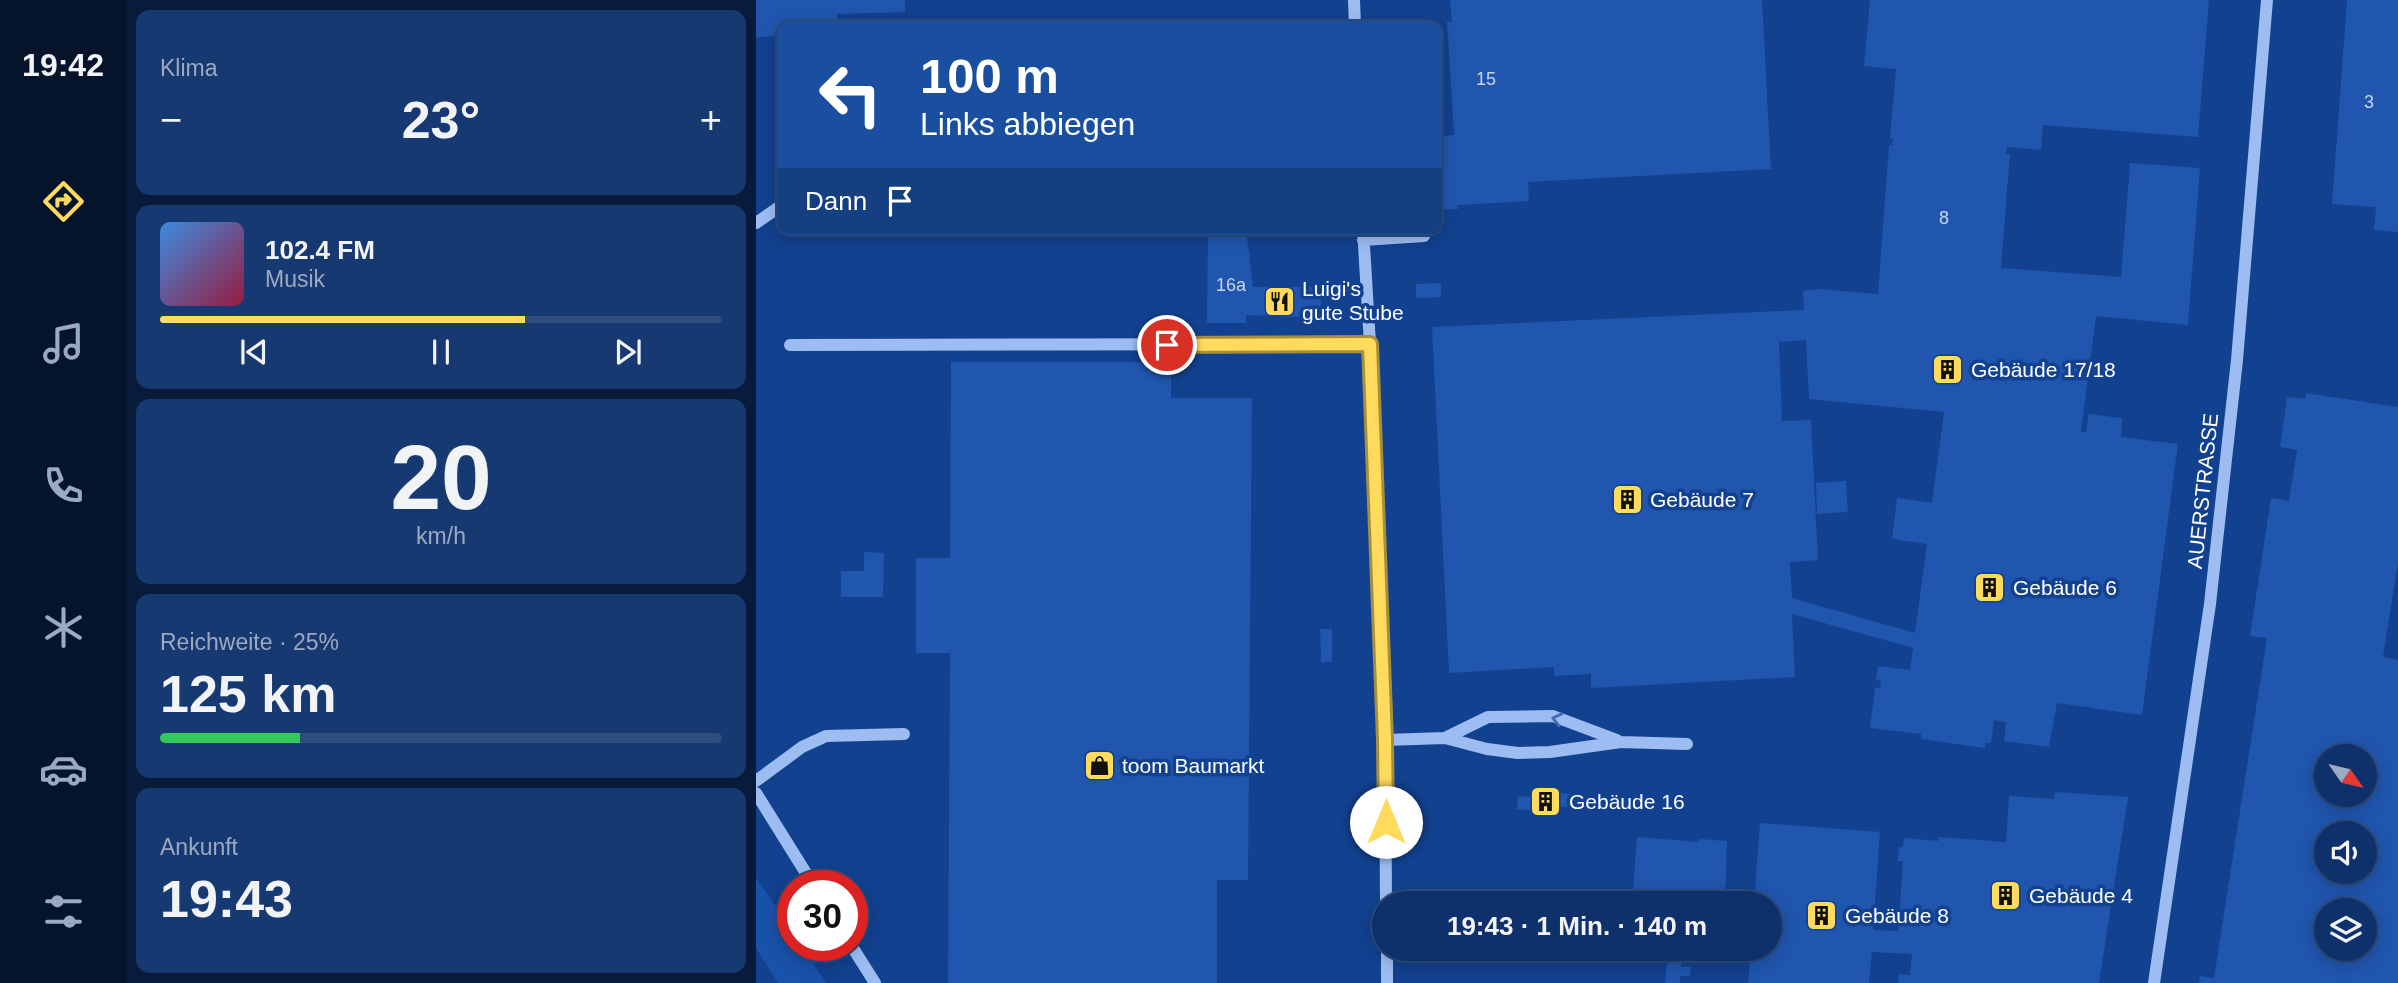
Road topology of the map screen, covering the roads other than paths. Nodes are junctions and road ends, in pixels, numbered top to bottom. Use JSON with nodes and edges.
{"nodes":[{"id":1,"x":1354,"y":0,"type":"edge"},
{"id":2,"x":2267,"y":0,"type":"edge"},
{"id":3,"x":1355,"y":21,"type":"edge"},
{"id":4,"x":777,"y":208,"type":"edge"},
{"id":5,"x":756,"y":223,"type":"edge"},
{"id":6,"x":1363,"y":235,"type":"edge"},
{"id":7,"x":1424,"y":236,"type":"dead end"},
{"id":8,"x":1370,"y":344,"type":"junction"},
{"id":9,"x":790,"y":345,"type":"dead end"},
{"id":10,"x":904,"y":734,"type":"dead end"},
{"id":11,"x":1446,"y":738,"type":"junction"},
{"id":12,"x":1385,"y":740,"type":"junction"},
{"id":13,"x":1621,"y":742,"type":"junction"},
{"id":14,"x":1687,"y":744,"type":"dead end"},
{"id":15,"x":756,"y":781,"type":"edge"},
{"id":16,"x":756,"y":793,"type":"edge"},
{"id":17,"x":804,"y":870,"type":"edge"},
{"id":18,"x":1386,"y":891,"type":"edge"},
{"id":19,"x":861,"y":961,"type":"edge"},
{"id":20,"x":1387,"y":961,"type":"edge"},
{"id":21,"x":874,"y":983,"type":"edge"},
{"id":22,"x":1387,"y":983,"type":"edge"},
{"id":23,"x":2154,"y":983,"type":"edge"}],
"edges":[{"from":1,"to":3,"type":"street"},
{"from":2,"to":23,"type":"street","name":"AUERSTRASSE"},
{"from":4,"to":5,"type":"street"},
{"from":6,"to":7,"type":"street"},
{"from":6,"to":8,"type":"street"},
{"from":8,"to":9,"type":"street"},
{"from":8,"to":12,"type":"street"},
{"from":10,"to":15,"type":"street"},
{"from":11,"to":12,"type":"street"},
{"from":11,"to":13,"type":"street"},
{"from":13,"to":11,"type":"street","one_way":true},
{"from":12,"to":18,"type":"street"},
{"from":13,"to":14,"type":"street"},
{"from":16,"to":17,"type":"street"},
{"from":19,"to":21,"type":"street"},
{"from":20,"to":22,"type":"street"}]}
